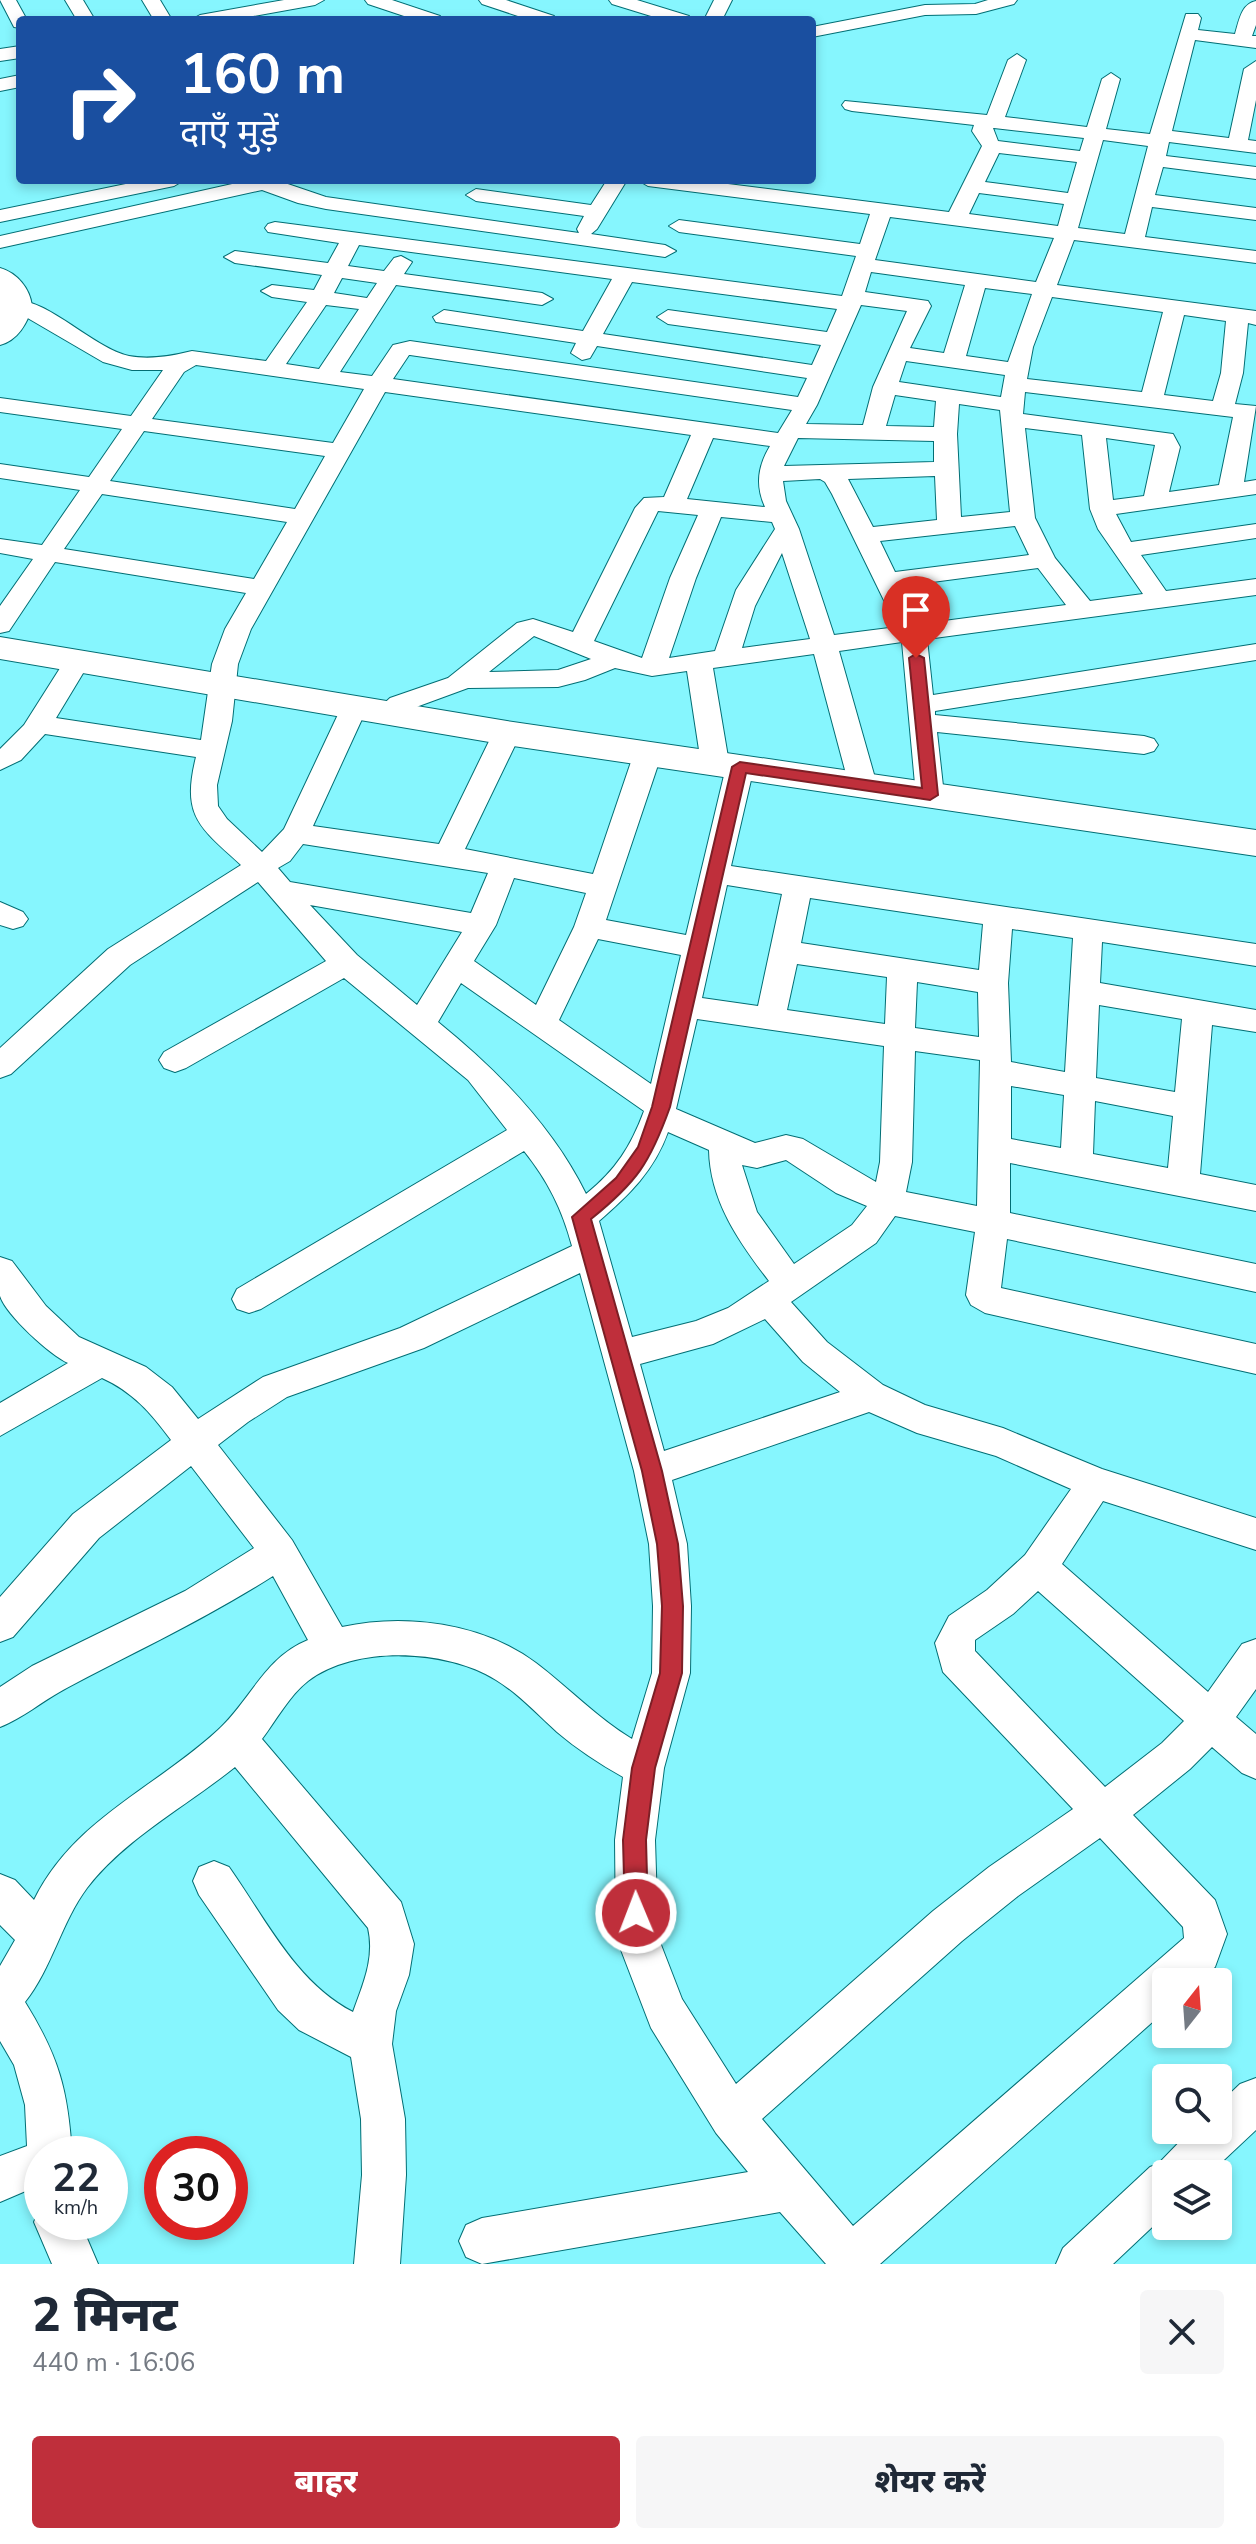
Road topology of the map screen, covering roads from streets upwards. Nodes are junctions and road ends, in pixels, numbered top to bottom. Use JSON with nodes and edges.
{"nodes":[{"id":1,"x":315,"y":0,"type":"edge"},
{"id":2,"x":374,"y":0,"type":"edge"},
{"id":3,"x":488,"y":0,"type":"edge"},
{"id":4,"x":618,"y":0,"type":"edge"},
{"id":5,"x":1001,"y":1,"type":"edge"},
{"id":6,"x":1256,"y":6,"type":"edge"},
{"id":7,"x":223,"y":16,"type":"edge"},
{"id":8,"x":422,"y":16,"type":"edge"},
{"id":9,"x":536,"y":16,"type":"edge"},
{"id":10,"x":670,"y":16,"type":"edge"},
{"id":11,"x":816,"y":31,"type":"edge"},
{"id":12,"x":1249,"y":41,"type":"edge"},
{"id":13,"x":1017,"y":60,"type":"dead end"},
{"id":14,"x":1111,"y":79,"type":"dead end"},
{"id":15,"x":1254,"y":80,"type":"edge"},
{"id":16,"x":852,"y":105,"type":"dead end"},
{"id":17,"x":1250,"y":113,"type":"edge"},
{"id":18,"x":990,"y":121,"type":"junction"},
{"id":19,"x":1097,"y":133,"type":"junction"},
{"id":20,"x":1157,"y":145,"type":"junction"},
{"id":21,"x":992,"y":146,"type":"junction"},
{"id":22,"x":1246,"y":146,"type":"edge"},
{"id":23,"x":1090,"y":158,"type":"junction"},
{"id":24,"x":1256,"y":173,"type":"edge"},
{"id":25,"x":155,"y":184,"type":"edge"},
{"id":26,"x":252,"y":184,"type":"edge"},
{"id":27,"x":272,"y":184,"type":"edge"},
{"id":28,"x":614,"y":184,"type":"edge"},
{"id":29,"x":679,"y":184,"type":"edge"},
{"id":30,"x":972,"y":186,"type":"junction"},
{"id":31,"x":702,"y":187,"type":"junction"},
{"id":32,"x":481,"y":188,"type":"edge"},
{"id":33,"x":1077,"y":200,"type":"junction"},
{"id":34,"x":1143,"y":200,"type":"junction"},
{"id":35,"x":527,"y":203,"type":"junction"},
{"id":36,"x":882,"y":210,"type":"junction"},
{"id":37,"x":597,"y":212,"type":"junction"},
{"id":38,"x":1256,"y":214,"type":"edge"},
{"id":39,"x":0,"y":216,"type":"edge"},
{"id":40,"x":956,"y":219,"type":"junction"},
{"id":41,"x":459,"y":221,"type":"junction"},
{"id":42,"x":679,"y":226,"type":"junction"},
{"id":43,"x":275,"y":228,"type":"dead end"},
{"id":44,"x":509,"y":228,"type":"junction"},
{"id":45,"x":1066,"y":233,"type":"junction"},
{"id":46,"x":352,"y":238,"type":"junction"},
{"id":47,"x":581,"y":238,"type":"junction"},
{"id":48,"x":0,"y":242,"type":"edge"},
{"id":49,"x":1133,"y":242,"type":"junction"},
{"id":50,"x":410,"y":245,"type":"junction"},
{"id":51,"x":441,"y":250,"type":"junction"},
{"id":52,"x":665,"y":251,"type":"junction"},
{"id":53,"x":487,"y":256,"type":"junction"},
{"id":54,"x":235,"y":257,"type":"dead end"},
{"id":55,"x":1256,"y":257,"type":"edge"},
{"id":56,"x":866,"y":258,"type":"junction"},
{"id":57,"x":290,"y":264,"type":"junction"},
{"id":58,"x":561,"y":266,"type":"junction"},
{"id":59,"x":336,"y":270,"type":"junction"},
{"id":60,"x":625,"y":275,"type":"junction"},
{"id":61,"x":0,"y":277,"type":"edge"},
{"id":62,"x":392,"y":278,"type":"junction"},
{"id":63,"x":651,"y":279,"type":"junction"},
{"id":64,"x":977,"y":279,"type":"junction"},
{"id":65,"x":685,"y":283,"type":"junction"},
{"id":66,"x":463,"y":288,"type":"junction"},
{"id":67,"x":1045,"y":289,"type":"junction"},
{"id":68,"x":272,"y":291,"type":"junction"},
{"id":69,"x":321,"y":297,"type":"junction"},
{"id":70,"x":542,"y":299,"type":"junction"},
{"id":71,"x":851,"y":301,"type":"junction"},
{"id":72,"x":374,"y":305,"type":"junction"},
{"id":73,"x":18,"y":306,"type":"junction"},
{"id":74,"x":1175,"y":307,"type":"junction"},
{"id":75,"x":943,"y":309,"type":"junction"},
{"id":76,"x":256,"y":313,"type":"dead end"},
{"id":77,"x":1247,"y":316,"type":"edge"},
{"id":78,"x":444,"y":317,"type":"junction"},
{"id":79,"x":668,"y":317,"type":"junction"},
{"id":80,"x":524,"y":328,"type":"junction"},
{"id":81,"x":768,"y":331,"type":"junction"},
{"id":82,"x":0,"y":336,"type":"edge"},
{"id":83,"x":590,"y":338,"type":"junction"},
{"id":84,"x":834,"y":340,"type":"junction"},
{"id":85,"x":652,"y":346,"type":"junction"},
{"id":86,"x":423,"y":350,"type":"junction"},
{"id":87,"x":897,"y":353,"type":"junction"},
{"id":88,"x":953,"y":361,"type":"junction"},
{"id":89,"x":182,"y":362,"type":"junction"},
{"id":90,"x":754,"y":362,"type":"junction"},
{"id":91,"x":272,"y":369,"type":"junction"},
{"id":92,"x":571,"y":373,"type":"junction"},
{"id":93,"x":820,"y":373,"type":"junction"},
{"id":94,"x":1232,"y":373,"type":"junction"},
{"id":95,"x":326,"y":376,"type":"junction"},
{"id":96,"x":1256,"y":376,"type":"edge"},
{"id":97,"x":378,"y":384,"type":"junction"},
{"id":98,"x":884,"y":387,"type":"junction"},
{"id":99,"x":1013,"y":395,"type":"junction"},
{"id":100,"x":738,"y":396,"type":"junction"},
{"id":101,"x":948,"y":397,"type":"junction"},
{"id":102,"x":1151,"y":400,"type":"junction"},
{"id":103,"x":0,"y":405,"type":"edge"},
{"id":104,"x":806,"y":405,"type":"junction"},
{"id":105,"x":551,"y":409,"type":"junction"},
{"id":106,"x":1241,"y":411,"type":"edge"},
{"id":107,"x":138,"y":424,"type":"junction"},
{"id":108,"x":1093,"y":429,"type":"junction"},
{"id":109,"x":705,"y":430,"type":"junction"},
{"id":110,"x":872,"y":433,"type":"junction"},
{"id":111,"x":945,"y":434,"type":"junction"},
{"id":112,"x":788,"y":436,"type":"junction"},
{"id":113,"x":339,"y":451,"type":"junction"},
{"id":114,"x":946,"y":469,"type":"junction"},
{"id":115,"x":0,"y":471,"type":"edge"},
{"id":116,"x":824,"y":472,"type":"junction"},
{"id":117,"x":770,"y":474,"type":"junction"},
{"id":118,"x":96,"y":486,"type":"junction"},
{"id":119,"x":1256,"y":487,"type":"edge"},
{"id":120,"x":1230,"y":490,"type":"junction"},
{"id":121,"x":1155,"y":502,"type":"junction"},
{"id":122,"x":673,"y":503,"type":"junction"},
{"id":123,"x":713,"y":508,"type":"junction"},
{"id":124,"x":1102,"y":509,"type":"junction"},
{"id":125,"x":300,"y":517,"type":"junction"},
{"id":126,"x":1023,"y":518,"type":"junction"},
{"id":127,"x":784,"y":522,"type":"junction"},
{"id":128,"x":949,"y":526,"type":"junction"},
{"id":129,"x":1256,"y":531,"type":"edge"},
{"id":130,"x":865,"y":535,"type":"junction"},
{"id":131,"x":0,"y":546,"type":"edge"},
{"id":132,"x":1126,"y":550,"type":"junction"},
{"id":133,"x":48,"y":553,"type":"junction"},
{"id":134,"x":1044,"y":560,"type":"junction"},
{"id":135,"x":886,"y":581,"type":"junction"},
{"id":136,"x":1256,"y":587,"type":"edge"},
{"id":137,"x":260,"y":588,"type":"junction"},
{"id":138,"x":1159,"y":599,"type":"junction"},
{"id":139,"x":1083,"y":609,"type":"junction"},
{"id":140,"x":0,"y":625,"type":"edge"},
{"id":141,"x":914,"y":635,"type":"junction"},
{"id":142,"x":579,"y":646,"type":"junction"},
{"id":143,"x":825,"y":646,"type":"junction"},
{"id":144,"x":0,"y":648,"type":"edge"},
{"id":145,"x":1256,"y":652,"type":"edge"},
{"id":146,"x":78,"y":660,"type":"junction"},
{"id":147,"x":611,"y":660,"type":"junction"},
{"id":148,"x":712,"y":661,"type":"junction"},
{"id":149,"x":652,"y":668,"type":"junction"},
{"id":150,"x":464,"y":680,"type":"junction"},
{"id":151,"x":222,"y":683,"type":"junction"},
{"id":152,"x":372,"y":709,"type":"junction"},
{"id":153,"x":923,"y":714,"type":"junction"},
{"id":154,"x":37,"y":724,"type":"junction"},
{"id":155,"x":507,"y":733,"type":"junction"},
{"id":156,"x":1144,"y":745,"type":"dead end"},
{"id":157,"x":213,"y":751,"type":"junction"},
{"id":158,"x":648,"y":753,"type":"junction"},
{"id":159,"x":0,"y":761,"type":"edge"},
{"id":160,"x":727,"y":765,"type":"junction"},
{"id":161,"x":863,"y":785,"type":"junction"},
{"id":162,"x":930,"y":795,"type":"junction"},
{"id":163,"x":296,"y":833,"type":"junction"},
{"id":164,"x":228,"y":837,"type":"junction"},
{"id":165,"x":1256,"y":843,"type":"edge"},
{"id":166,"x":448,"y":855,"type":"junction"},
{"id":167,"x":505,"y":865,"type":"junction"},
{"id":168,"x":717,"y":874,"type":"junction"},
{"id":169,"x":270,"y":879,"type":"junction"},
{"id":170,"x":603,"y":886,"type":"junction"},
{"id":171,"x":798,"y":887,"type":"junction"},
{"id":172,"x":998,"y":917,"type":"junction"},
{"id":173,"x":481,"y":925,"type":"junction"},
{"id":174,"x":589,"y":927,"type":"junction"},
{"id":175,"x":1088,"y":930,"type":"junction"},
{"id":176,"x":698,"y":948,"type":"junction"},
{"id":177,"x":784,"y":951,"type":"junction"},
{"id":178,"x":1256,"y":955,"type":"edge"},
{"id":179,"x":346,"y":963,"type":"junction"},
{"id":180,"x":459,"y":966,"type":"junction"},
{"id":181,"x":902,"y":968,"type":"junction"},
{"id":182,"x":993,"y":983,"type":"junction"},
{"id":183,"x":1084,"y":991,"type":"junction"},
{"id":184,"x":683,"y":1006,"type":"junction"},
{"id":185,"x":1198,"y":1011,"type":"junction"},
{"id":186,"x":770,"y":1019,"type":"junction"},
{"id":187,"x":1256,"y":1021,"type":"edge"},
{"id":188,"x":543,"y":1022,"type":"junction"},
{"id":189,"x":421,"y":1024,"type":"junction"},
{"id":190,"x":901,"y":1038,"type":"junction"},
{"id":191,"x":175,"y":1060,"type":"dead end"},
{"id":192,"x":996,"y":1061,"type":"junction"},
{"id":193,"x":0,"y":1066,"type":"edge"},
{"id":194,"x":1078,"y":1086,"type":"junction"},
{"id":195,"x":1189,"y":1107,"type":"junction"},
{"id":196,"x":660,"y":1111,"type":"junction"},
{"id":197,"x":529,"y":1132,"type":"junction"},
{"id":198,"x":725,"y":1143,"type":"junction"},
{"id":199,"x":995,"y":1148,"type":"junction"},
{"id":200,"x":1076,"y":1163,"type":"junction"},
{"id":201,"x":1183,"y":1184,"type":"junction"},
{"id":202,"x":1256,"y":1198,"type":"edge"},
{"id":203,"x":888,"y":1201,"type":"junction"},
{"id":204,"x":581,"y":1217,"type":"junction"},
{"id":205,"x":993,"y":1221,"type":"junction"},
{"id":206,"x":592,"y":1252,"type":"junction"},
{"id":207,"x":0,"y":1271,"type":"edge"},
{"id":208,"x":1256,"y":1278,"type":"edge"},
{"id":209,"x":780,"y":1293,"type":"junction"},
{"id":210,"x":249,"y":1299,"type":"dead end"},
{"id":211,"x":620,"y":1355,"type":"junction"},
{"id":212,"x":1256,"y":1359,"type":"edge"},
{"id":213,"x":98,"y":1363,"type":"junction"},
{"id":214,"x":871,"y":1396,"type":"junction"},
{"id":215,"x":0,"y":1421,"type":"edge"},
{"id":216,"x":196,"y":1442,"type":"junction"},
{"id":217,"x":652,"y":1471,"type":"junction"},
{"id":218,"x":1094,"y":1482,"type":"junction"},
{"id":219,"x":1256,"y":1534,"type":"edge"},
{"id":220,"x":279,"y":1552,"type":"junction"},
{"id":221,"x":1038,"y":1567,"type":"junction"},
{"id":222,"x":0,"y":1625,"type":"edge"},
{"id":223,"x":333,"y":1647,"type":"junction"},
{"id":224,"x":1256,"y":1657,"type":"edge"},
{"id":225,"x":5,"y":1696,"type":"edge"},
{"id":226,"x":1210,"y":1721,"type":"junction"},
{"id":227,"x":237,"y":1739,"type":"junction"},
{"id":228,"x":1256,"y":1760,"type":"edge"},
{"id":229,"x":644,"y":1768,"type":"junction"},
{"id":230,"x":1103,"y":1812,"type":"junction"},
{"id":231,"x":214,"y":1881,"type":"dead end"},
{"id":232,"x":0,"y":1895,"type":"edge"},
{"id":233,"x":39,"y":1935,"type":"junction"},
{"id":234,"x":0,"y":2000,"type":"edge"},
{"id":235,"x":370,"y":2044,"type":"junction"},
{"id":236,"x":1256,"y":2100,"type":"edge"},
{"id":237,"x":732,"y":2117,"type":"junction"},
{"id":238,"x":49,"y":2136,"type":"edge"},
{"id":239,"x":1191,"y":2160,"type":"edge"},
{"id":240,"x":24,"y":2169,"type":"edge"},
{"id":241,"x":0,"y":2179,"type":"edge"},
{"id":242,"x":789,"y":2188,"type":"junction"},
{"id":243,"x":1152,"y":2196,"type":"edge"},
{"id":244,"x":65,"y":2240,"type":"edge"},
{"id":245,"x":482,"y":2241,"type":"dead end"},
{"id":246,"x":854,"y":2261,"type":"edge"},
{"id":247,"x":75,"y":2264,"type":"edge"},
{"id":248,"x":377,"y":2264,"type":"edge"},
{"id":249,"x":1079,"y":2264,"type":"edge"}],
"edges":[{"from":1,"to":7,"type":"street"},
{"from":2,"to":8,"type":"street"},
{"from":3,"to":9,"type":"street"},
{"from":4,"to":10,"type":"street"},
{"from":5,"to":11,"type":"street"},
{"from":6,"to":12,"type":"street"},
{"from":12,"to":20,"type":"street"},
{"from":13,"to":18,"type":"street"},
{"from":14,"to":19,"type":"street"},
{"from":15,"to":17,"type":"street"},
{"from":16,"to":18,"type":"street"},
{"from":17,"to":22,"type":"street"},
{"from":18,"to":19,"type":"street"},
{"from":18,"to":21,"type":"street"},
{"from":19,"to":20,"type":"street"},
{"from":19,"to":23,"type":"street"},
{"from":20,"to":22,"type":"street"},
{"from":20,"to":24,"type":"street"},
{"from":20,"to":34,"type":"street"},
{"from":21,"to":23,"type":"street"},
{"from":21,"to":30,"type":"street"},
{"from":23,"to":33,"type":"street"},
{"from":25,"to":39,"type":"street"},
{"from":26,"to":48,"type":"street"},
{"from":27,"to":41,"type":"street"},
{"from":28,"to":37,"type":"street"},
{"from":29,"to":31,"type":"street"},
{"from":30,"to":33,"type":"street"},
{"from":30,"to":40,"type":"street"},
{"from":31,"to":36,"type":"street"},
{"from":31,"to":42,"type":"street"},
{"from":32,"to":35,"type":"street"},
{"from":32,"to":41,"type":"street"},
{"from":33,"to":45,"type":"street"},
{"from":34,"to":38,"type":"street"},
{"from":34,"to":49,"type":"street"},
{"from":35,"to":37,"type":"street"},
{"from":35,"to":44,"type":"street"},
{"from":36,"to":40,"type":"street"},
{"from":36,"to":56,"type":"street"},
{"from":37,"to":47,"type":"street"},
{"from":40,"to":45,"type":"street"},
{"from":41,"to":44,"type":"street"},
{"from":41,"to":51,"type":"street"},
{"from":42,"to":52,"type":"street"},
{"from":42,"to":56,"type":"street"},
{"from":43,"to":46,"type":"street"},
{"from":44,"to":47,"type":"street"},
{"from":44,"to":53,"type":"street"},
{"from":45,"to":49,"type":"street"},
{"from":45,"to":67,"type":"street"},
{"from":46,"to":50,"type":"street"},
{"from":46,"to":59,"type":"street"},
{"from":47,"to":52,"type":"street"},
{"from":49,"to":55,"type":"street"},
{"from":50,"to":51,"type":"street"},
{"from":50,"to":62,"type":"street"},
{"from":51,"to":53,"type":"street"},
{"from":52,"to":63,"type":"street"},
{"from":53,"to":58,"type":"street"},
{"from":53,"to":66,"type":"street"},
{"from":54,"to":57,"type":"street"},
{"from":56,"to":64,"type":"street"},
{"from":56,"to":71,"type":"street"},
{"from":57,"to":59,"type":"street"},
{"from":57,"to":68,"type":"street"},
{"from":58,"to":60,"type":"street"},
{"from":58,"to":70,"type":"street"},
{"from":59,"to":62,"type":"street"},
{"from":59,"to":69,"type":"street"},
{"from":60,"to":63,"type":"street"},
{"from":60,"to":83,"type":"street"},
{"from":61,"to":73,"type":"street"},
{"from":62,"to":66,"type":"street"},
{"from":62,"to":72,"type":"street"},
{"from":63,"to":65,"type":"street"},
{"from":64,"to":67,"type":"street"},
{"from":64,"to":75,"type":"street"},
{"from":65,"to":71,"type":"street"},
{"from":65,"to":79,"type":"street"},
{"from":66,"to":70,"type":"street"},
{"from":66,"to":78,"type":"street"},
{"from":67,"to":74,"type":"street"},
{"from":67,"to":99,"type":"street"},
{"from":68,"to":69,"type":"street"},
{"from":68,"to":76,"type":"street"},
{"from":69,"to":72,"type":"street"},
{"from":69,"to":91,"type":"street"},
{"from":70,"to":80,"type":"street"},
{"from":71,"to":75,"type":"street"},
{"from":71,"to":84,"type":"street"},
{"from":72,"to":95,"type":"street"},
{"from":73,"to":82,"type":"street"},
{"from":73,"to":89,"type":"street"},
{"from":74,"to":77,"type":"street"},
{"from":74,"to":102,"type":"street"},
{"from":75,"to":87,"type":"street"},
{"from":75,"to":88,"type":"street"},
{"from":77,"to":94,"type":"street"},
{"from":78,"to":80,"type":"street"},
{"from":78,"to":86,"type":"street"},
{"from":79,"to":81,"type":"street"},
{"from":79,"to":85,"type":"street"},
{"from":80,"to":83,"type":"street"},
{"from":81,"to":84,"type":"street"},
{"from":81,"to":90,"type":"street"},
{"from":83,"to":85,"type":"street"},
{"from":83,"to":92,"type":"street"},
{"from":84,"to":93,"type":"street"},
{"from":85,"to":90,"type":"street"},
{"from":86,"to":92,"type":"street"},
{"from":86,"to":97,"type":"street"},
{"from":87,"to":88,"type":"street"},
{"from":87,"to":98,"type":"street"},
{"from":88,"to":99,"type":"street"},
{"from":89,"to":91,"type":"street"},
{"from":89,"to":107,"type":"street"},
{"from":90,"to":93,"type":"street"},
{"from":90,"to":100,"type":"street"},
{"from":91,"to":95,"type":"street"},
{"from":92,"to":100,"type":"street"},
{"from":92,"to":105,"type":"street"},
{"from":93,"to":104,"type":"street"},
{"from":94,"to":96,"type":"street"},
{"from":94,"to":106,"type":"street"},
{"from":95,"to":97,"type":"street"},
{"from":97,"to":105,"type":"street"},
{"from":97,"to":113,"type":"street"},
{"from":98,"to":101,"type":"street"},
{"from":98,"to":110,"type":"street"},
{"from":99,"to":101,"type":"street"},
{"from":99,"to":102,"type":"street"},
{"from":99,"to":108,"type":"street"},
{"from":99,"to":126,"type":"street"},
{"from":100,"to":104,"type":"street"},
{"from":101,"to":111,"type":"street"},
{"from":102,"to":106,"type":"street"},
{"from":103,"to":107,"type":"street"},
{"from":104,"to":112,"type":"street"},
{"from":105,"to":109,"type":"street"},
{"from":106,"to":120,"type":"street"},
{"from":107,"to":113,"type":"street"},
{"from":107,"to":118,"type":"street"},
{"from":108,"to":121,"type":"street"},
{"from":108,"to":124,"type":"street"},
{"from":109,"to":112,"type":"street"},
{"from":109,"to":122,"type":"street"},
{"from":110,"to":111,"type":"street"},
{"from":110,"to":112,"type":"street"},
{"from":111,"to":114,"type":"street"},
{"from":112,"to":117,"type":"street"},
{"from":113,"to":125,"type":"street"},
{"from":114,"to":116,"type":"street"},
{"from":114,"to":128,"type":"street"},
{"from":115,"to":118,"type":"street"},
{"from":116,"to":117,"type":"street"},
{"from":116,"to":130,"type":"street"},
{"from":117,"to":127,"type":"street"},
{"from":118,"to":125,"type":"street"},
{"from":118,"to":133,"type":"street"},
{"from":119,"to":120,"type":"street"},
{"from":120,"to":121,"type":"street"},
{"from":121,"to":124,"type":"street"},
{"from":122,"to":123,"type":"street"},
{"from":122,"to":142,"type":"street"},
{"from":123,"to":127,"type":"street"},
{"from":123,"to":149,"type":"street"},
{"from":124,"to":132,"type":"street"},
{"from":125,"to":137,"type":"street"},
{"from":126,"to":128,"type":"street"},
{"from":126,"to":134,"type":"street"},
{"from":127,"to":143,"type":"street"},
{"from":127,"to":148,"type":"street"},
{"from":128,"to":130,"type":"street"},
{"from":129,"to":132,"type":"street"},
{"from":130,"to":135,"type":"street"},
{"from":131,"to":133,"type":"street"},
{"from":132,"to":138,"type":"street"},
{"from":133,"to":137,"type":"street"},
{"from":133,"to":140,"type":"street"},
{"from":134,"to":135,"type":"street"},
{"from":134,"to":139,"type":"street"},
{"from":135,"to":141,"type":"street"},
{"from":136,"to":138,"type":"street"},
{"from":137,"to":151,"type":"street"},
{"from":138,"to":139,"type":"street"},
{"from":139,"to":141,"type":"street"},
{"from":141,"to":143,"type":"street"},
{"from":141,"to":153,"type":"street"},
{"from":142,"to":147,"type":"street"},
{"from":142,"to":150,"type":"street"},
{"from":143,"to":148,"type":"street"},
{"from":143,"to":161,"type":"street"},
{"from":144,"to":146,"type":"street"},
{"from":145,"to":153,"type":"street"},
{"from":146,"to":151,"type":"street"},
{"from":146,"to":154,"type":"street"},
{"from":147,"to":149,"type":"street"},
{"from":147,"to":150,"type":"street"},
{"from":148,"to":149,"type":"street"},
{"from":148,"to":160,"type":"street"},
{"from":150,"to":152,"type":"street"},
{"from":151,"to":152,"type":"street"},
{"from":151,"to":157,"type":"street"},
{"from":152,"to":155,"type":"street"},
{"from":152,"to":163,"type":"street"},
{"from":153,"to":156,"type":"street"},
{"from":153,"to":162,"type":"street"},
{"from":154,"to":157,"type":"street"},
{"from":154,"to":159,"type":"street"},
{"from":155,"to":158,"type":"street"},
{"from":155,"to":166,"type":"street"},
{"from":157,"to":164,"type":"street"},
{"from":158,"to":160,"type":"street"},
{"from":158,"to":170,"type":"street"},
{"from":160,"to":161,"type":"street"},
{"from":160,"to":168,"type":"street"},
{"from":161,"to":162,"type":"street"},
{"from":162,"to":165,"type":"street"},
{"from":163,"to":164,"type":"street"},
{"from":163,"to":166,"type":"street"},
{"from":163,"to":169,"type":"street"},
{"from":164,"to":169,"type":"street"},
{"from":166,"to":167,"type":"street"},
{"from":167,"to":170,"type":"street"},
{"from":167,"to":173,"type":"street"},
{"from":168,"to":171,"type":"street"},
{"from":168,"to":176,"type":"street"},
{"from":169,"to":173,"type":"street"},
{"from":169,"to":179,"type":"street"},
{"from":169,"to":193,"type":"street"},
{"from":170,"to":174,"type":"street"},
{"from":171,"to":172,"type":"street"},
{"from":171,"to":177,"type":"street"},
{"from":172,"to":175,"type":"street"},
{"from":172,"to":182,"type":"street"},
{"from":173,"to":180,"type":"street"},
{"from":174,"to":176,"type":"street"},
{"from":174,"to":188,"type":"street"},
{"from":175,"to":178,"type":"street"},
{"from":175,"to":183,"type":"street"},
{"from":176,"to":184,"type":"street"},
{"from":177,"to":181,"type":"street"},
{"from":177,"to":186,"type":"street"},
{"from":179,"to":189,"type":"street"},
{"from":179,"to":191,"type":"street"},
{"from":180,"to":188,"type":"street"},
{"from":180,"to":189,"type":"street"},
{"from":181,"to":182,"type":"street"},
{"from":181,"to":190,"type":"street"},
{"from":182,"to":192,"type":"street"},
{"from":183,"to":185,"type":"street"},
{"from":183,"to":194,"type":"street"},
{"from":184,"to":186,"type":"street"},
{"from":184,"to":196,"type":"street"},
{"from":185,"to":187,"type":"street"},
{"from":185,"to":195,"type":"street"},
{"from":186,"to":190,"type":"street"},
{"from":188,"to":196,"type":"street"},
{"from":189,"to":197,"type":"street"},
{"from":190,"to":192,"type":"street"},
{"from":190,"to":203,"type":"street"},
{"from":192,"to":194,"type":"street"},
{"from":192,"to":199,"type":"street"},
{"from":194,"to":195,"type":"street"},
{"from":194,"to":200,"type":"street"},
{"from":195,"to":201,"type":"street"},
{"from":196,"to":198,"type":"street"},
{"from":196,"to":204,"type":"street"},
{"from":197,"to":204,"type":"street"},
{"from":197,"to":210,"type":"street"},
{"from":198,"to":203,"type":"street"},
{"from":198,"to":209,"type":"street"},
{"from":199,"to":200,"type":"street"},
{"from":199,"to":205,"type":"street"},
{"from":200,"to":201,"type":"street"},
{"from":201,"to":202,"type":"street"},
{"from":203,"to":205,"type":"street"},
{"from":203,"to":209,"type":"street"},
{"from":204,"to":206,"type":"street"},
{"from":205,"to":208,"type":"street"},
{"from":205,"to":212,"type":"street"},
{"from":206,"to":211,"type":"street"},
{"from":206,"to":216,"type":"street"},
{"from":207,"to":213,"type":"street"},
{"from":209,"to":211,"type":"street"},
{"from":209,"to":214,"type":"street"},
{"from":211,"to":217,"type":"street"},
{"from":213,"to":215,"type":"street"},
{"from":213,"to":216,"type":"street"},
{"from":214,"to":217,"type":"street"},
{"from":214,"to":218,"type":"street"},
{"from":216,"to":220,"type":"street"},
{"from":216,"to":222,"type":"street"},
{"from":217,"to":229,"type":"street"},
{"from":218,"to":219,"type":"street"},
{"from":218,"to":221,"type":"street"},
{"from":220,"to":223,"type":"street"},
{"from":220,"to":225,"type":"street"},
{"from":221,"to":226,"type":"street"},
{"from":221,"to":230,"type":"street"},
{"from":223,"to":227,"type":"street"},
{"from":223,"to":229,"type":"street"},
{"from":224,"to":226,"type":"street"},
{"from":226,"to":228,"type":"street"},
{"from":226,"to":230,"type":"street"},
{"from":227,"to":233,"type":"street"},
{"from":227,"to":235,"type":"street"},
{"from":229,"to":237,"type":"street"},
{"from":230,"to":237,"type":"street"},
{"from":230,"to":246,"type":"street"},
{"from":231,"to":235,"type":"street"},
{"from":232,"to":233,"type":"street"},
{"from":233,"to":234,"type":"street"},
{"from":234,"to":238,"type":"street"},
{"from":235,"to":248,"type":"street"},
{"from":236,"to":239,"type":"street"},
{"from":237,"to":242,"type":"street"},
{"from":240,"to":241,"type":"street"},
{"from":242,"to":245,"type":"street"},
{"from":242,"to":246,"type":"street"},
{"from":243,"to":249,"type":"street"},
{"from":244,"to":247,"type":"street"}]}
